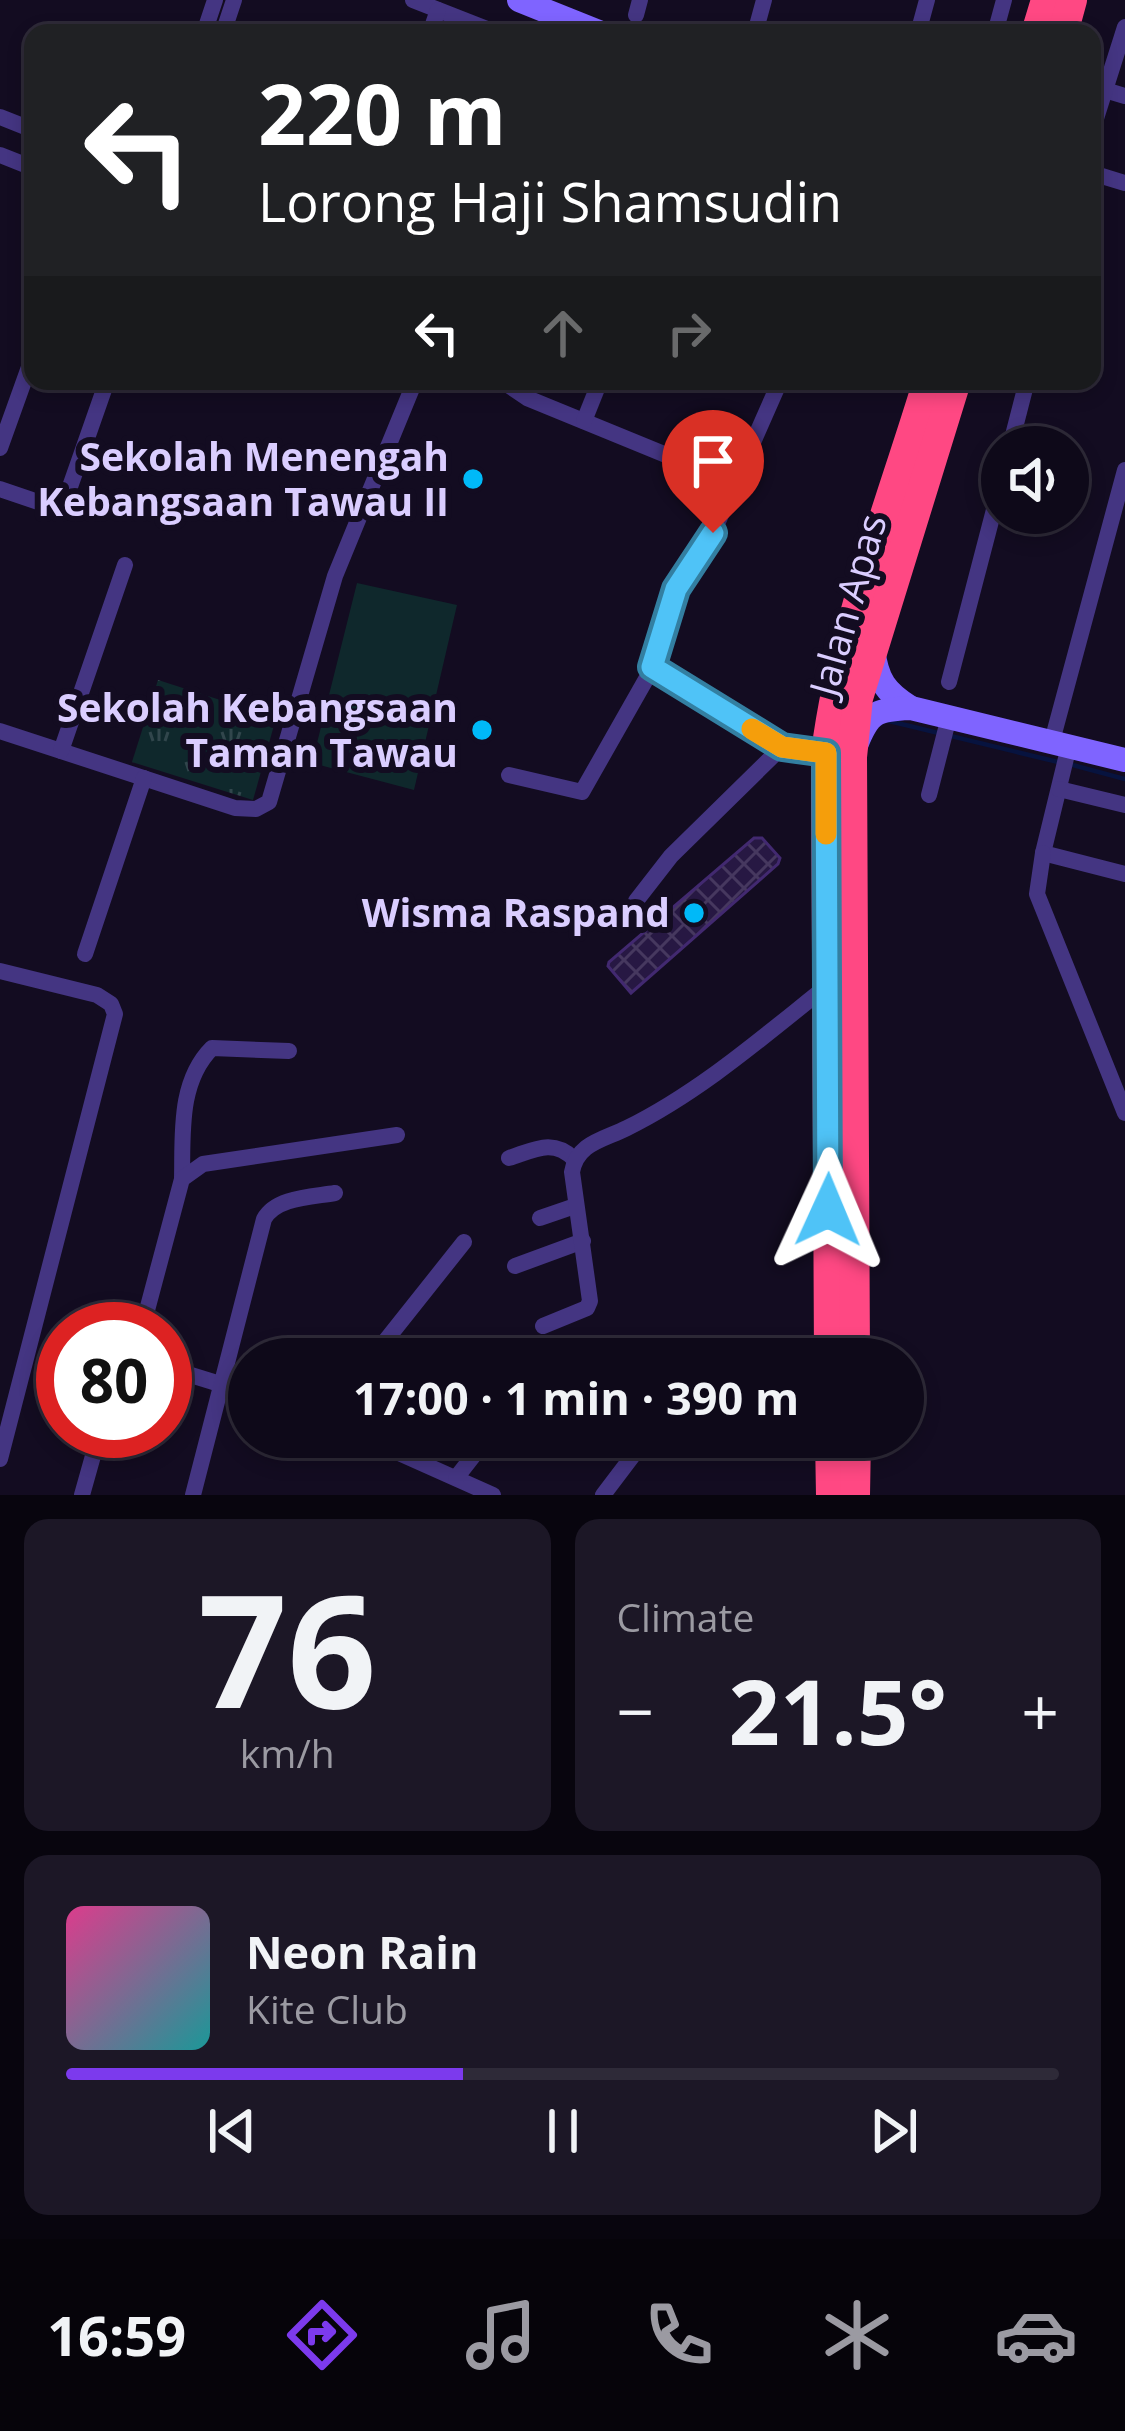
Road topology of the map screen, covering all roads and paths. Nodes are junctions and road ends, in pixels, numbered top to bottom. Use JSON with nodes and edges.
{"nodes":[{"id":1,"x":413,"y":0,"type":"edge"},
{"id":2,"x":519,"y":0,"type":"edge"},
{"id":3,"x":552,"y":6,"type":"edge"},
{"id":4,"x":438,"y":10,"type":"junction"},
{"id":5,"x":433,"y":24,"type":"edge"},
{"id":6,"x":474,"y":24,"type":"edge"},
{"id":7,"x":585,"y":24,"type":"edge"},
{"id":8,"x":1125,"y":27,"type":"edge"},
{"id":9,"x":1106,"y":90,"type":"junction"},
{"id":10,"x":1125,"y":96,"type":"edge"},
{"id":11,"x":1101,"y":105,"type":"edge"},
{"id":12,"x":24,"y":381,"type":"edge"},
{"id":13,"x":104,"y":390,"type":"edge"},
{"id":14,"x":411,"y":390,"type":"edge"},
{"id":15,"x":515,"y":390,"type":"edge"},
{"id":16,"x":596,"y":390,"type":"edge"},
{"id":17,"x":776,"y":390,"type":"edge"},
{"id":18,"x":928,"y":390,"type":"edge"},
{"id":19,"x":953,"y":390,"type":"edge"},
{"id":20,"x":1026,"y":390,"type":"edge"},
{"id":21,"x":584,"y":421,"type":"junction"},
{"id":22,"x":1016,"y":426,"type":"edge"},
{"id":23,"x":0,"y":448,"type":"edge"},
{"id":24,"x":1125,"y":470,"type":"edge"},
{"id":25,"x":737,"y":484,"type":"junction"},
{"id":26,"x":0,"y":489,"type":"edge"},
{"id":27,"x":988,"y":534,"type":"edge"},
{"id":28,"x":124,"y":565,"type":"dead end"},
{"id":29,"x":872,"y":648,"type":"junction"},
{"id":30,"x":652,"y":667,"type":"junction"},
{"id":31,"x":950,"y":682,"type":"dead end"},
{"id":32,"x":911,"y":708,"type":"junction"},
{"id":33,"x":946,"y":730,"type":"junction"},
{"id":34,"x":1,"y":734,"type":"edge"},
{"id":35,"x":782,"y":747,"type":"junction"},
{"id":36,"x":1063,"y":748,"type":"junction"},
{"id":37,"x":61,"y":751,"type":"junction"},
{"id":38,"x":839,"y":755,"type":"junction"},
{"id":39,"x":1125,"y":760,"type":"edge"},
{"id":40,"x":509,"y":775,"type":"dead end"},
{"id":41,"x":144,"y":778,"type":"junction"},
{"id":42,"x":1061,"y":783,"type":"junction"},
{"id":43,"x":929,"y":795,"type":"dead end"},
{"id":44,"x":1125,"y":805,"type":"edge"},
{"id":45,"x":1043,"y":853,"type":"junction"},
{"id":46,"x":1125,"y":874,"type":"edge"},
{"id":47,"x":635,"y":901,"type":"dead end"},
{"id":48,"x":86,"y":954,"type":"dead end"},
{"id":49,"x":0,"y":971,"type":"edge"},
{"id":50,"x":827,"y":986,"type":"junction"},
{"id":51,"x":290,"y":1051,"type":"dead end"},
{"id":52,"x":1125,"y":1113,"type":"edge"},
{"id":53,"x":397,"y":1136,"type":"dead end"},
{"id":54,"x":509,"y":1159,"type":"dead end"},
{"id":55,"x":574,"y":1159,"type":"junction"},
{"id":56,"x":182,"y":1179,"type":"junction"},
{"id":57,"x":335,"y":1193,"type":"dead end"},
{"id":58,"x":574,"y":1206,"type":"junction"},
{"id":59,"x":540,"y":1218,"type":"dead end"},
{"id":60,"x":584,"y":1241,"type":"junction"},
{"id":61,"x":464,"y":1242,"type":"dead end"},
{"id":62,"x":515,"y":1265,"type":"dead end"},
{"id":63,"x":149,"y":1302,"type":"edge"},
{"id":64,"x":542,"y":1326,"type":"dead end"},
{"id":65,"x":388,"y":1338,"type":"edge"},
{"id":66,"x":829,"y":1338,"type":"edge"},
{"id":67,"x":854,"y":1338,"type":"edge"},
{"id":68,"x":192,"y":1375,"type":"edge"},
{"id":69,"x":222,"y":1383,"type":"junction"},
{"id":70,"x":228,"y":1385,"type":"edge"},
{"id":71,"x":92,"y":1458,"type":"edge"},
{"id":72,"x":411,"y":1458,"type":"edge"},
{"id":73,"x":472,"y":1458,"type":"edge"},
{"id":74,"x":631,"y":1458,"type":"edge"},
{"id":75,"x":830,"y":1458,"type":"edge"},
{"id":76,"x":856,"y":1458,"type":"edge"},
{"id":77,"x":0,"y":1459,"type":"edge"},
{"id":78,"x":456,"y":1478,"type":"junction"},
{"id":79,"x":82,"y":1495,"type":"edge"},
{"id":80,"x":193,"y":1495,"type":"edge"},
{"id":81,"x":493,"y":1495,"type":"edge"},
{"id":82,"x":603,"y":1495,"type":"edge"},
{"id":83,"x":831,"y":1495,"type":"edge"},
{"id":84,"x":855,"y":1495,"type":"edge"}],
"edges":[{"from":1,"to":4,"type":"street"},
{"from":2,"to":3,"type":"street"},
{"from":3,"to":7,"type":"street"},
{"from":4,"to":5,"type":"street"},
{"from":4,"to":6,"type":"street"},
{"from":8,"to":9,"type":"street"},
{"from":9,"to":10,"type":"street"},
{"from":9,"to":11,"type":"street"},
{"from":12,"to":23,"type":"street"},
{"from":13,"to":26,"type":"street"},
{"from":14,"to":41,"type":"street"},
{"from":15,"to":21,"type":"street"},
{"from":16,"to":21,"type":"street"},
{"from":17,"to":25,"type":"street"},
{"from":18,"to":38,"type":"highway","name":"Jalan Apas"},
{"from":19,"to":29,"type":"highway","name":"Jalan Apas"},
{"from":20,"to":22,"type":"street"},
{"from":21,"to":25,"type":"street"},
{"from":24,"to":36,"type":"street"},
{"from":25,"to":30,"type":"street"},
{"from":27,"to":31,"type":"street"},
{"from":28,"to":37,"type":"street"},
{"from":29,"to":32,"type":"street"},
{"from":29,"to":38,"type":"highway","name":"Jalan Apas"},
{"from":30,"to":35,"type":"street"},
{"from":30,"to":40,"type":"street"},
{"from":32,"to":33,"type":"street"},
{"from":32,"to":38,"type":"street"},
{"from":33,"to":36,"type":"street"},
{"from":33,"to":43,"type":"street"},
{"from":34,"to":37,"type":"street"},
{"from":35,"to":38,"type":"street"},
{"from":35,"to":47,"type":"street"},
{"from":36,"to":39,"type":"street"},
{"from":36,"to":42,"type":"street"},
{"from":37,"to":41,"type":"street"},
{"from":38,"to":50,"type":"highway","name":"Jalan Apas"},
{"from":38,"to":67,"type":"highway","name":"Jalan Apas"},
{"from":41,"to":48,"type":"street"},
{"from":42,"to":44,"type":"street"},
{"from":42,"to":45,"type":"street"},
{"from":45,"to":46,"type":"street"},
{"from":45,"to":52,"type":"street"},
{"from":49,"to":77,"type":"street"},
{"from":50,"to":55,"type":"street"},
{"from":50,"to":66,"type":"highway","name":"Jalan Apas"},
{"from":51,"to":56,"type":"street"},
{"from":53,"to":56,"type":"street"},
{"from":54,"to":55,"type":"street"},
{"from":55,"to":58,"type":"street"},
{"from":56,"to":63,"type":"street"},
{"from":57,"to":69,"type":"street"},
{"from":58,"to":59,"type":"street"},
{"from":58,"to":60,"type":"street"},
{"from":60,"to":62,"type":"street"},
{"from":60,"to":64,"type":"street"},
{"from":61,"to":65,"type":"street"},
{"from":68,"to":69,"type":"street"},
{"from":69,"to":70,"type":"street"},
{"from":69,"to":80,"type":"street"},
{"from":71,"to":79,"type":"street"},
{"from":72,"to":78,"type":"street"},
{"from":73,"to":78,"type":"street"},
{"from":74,"to":82,"type":"street"},
{"from":75,"to":83,"type":"highway"},
{"from":76,"to":84,"type":"highway"},
{"from":78,"to":81,"type":"street"}]}
